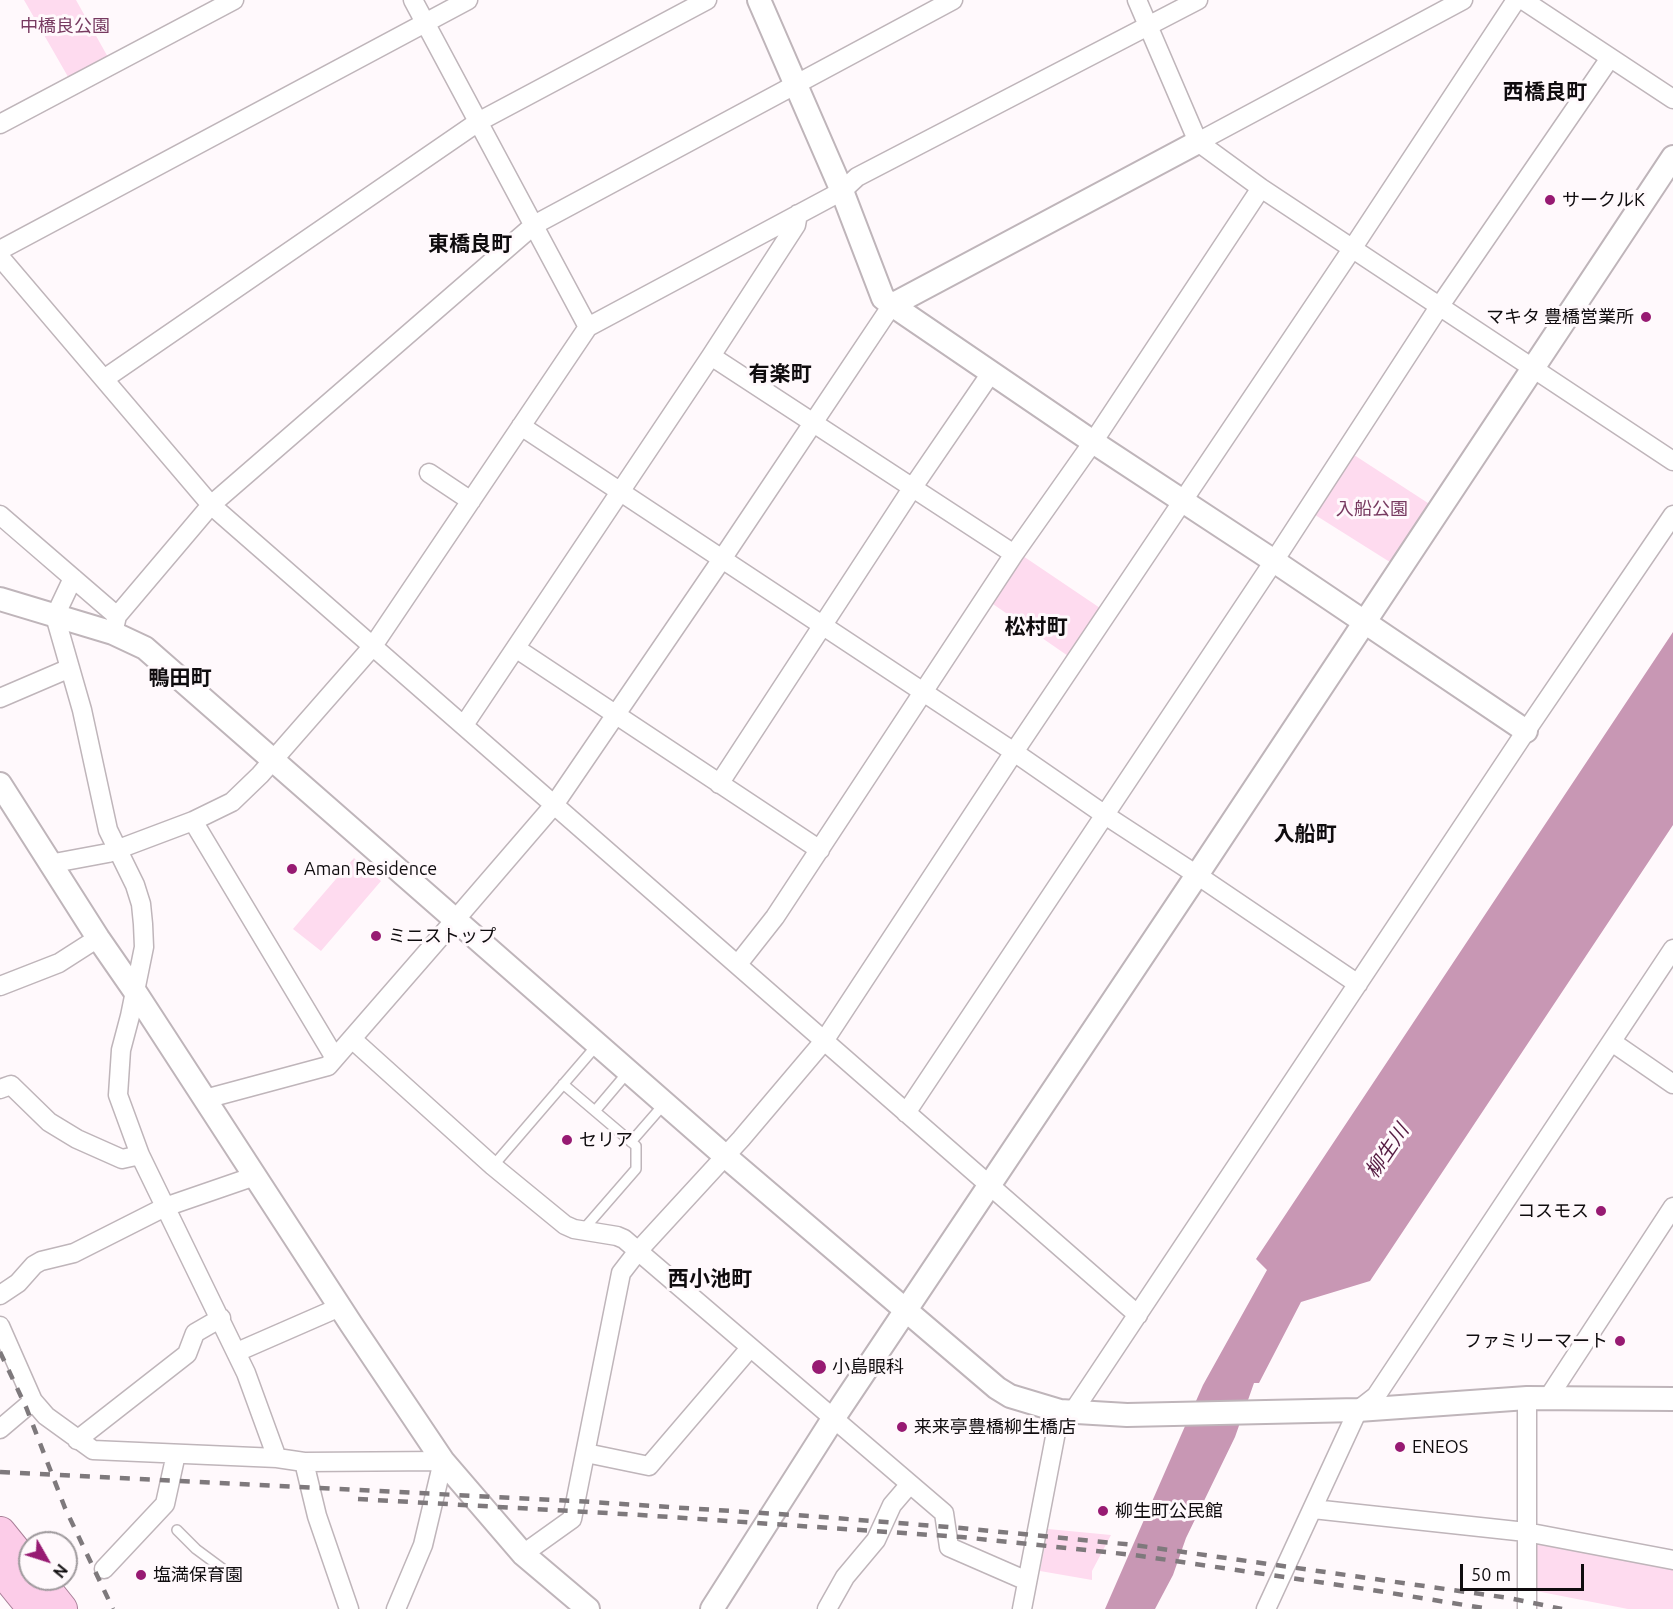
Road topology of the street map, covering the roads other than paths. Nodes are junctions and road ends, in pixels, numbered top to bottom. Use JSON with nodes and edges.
{"nodes":[{"id":1,"x":234,"y":0,"type":"edge"},
{"id":2,"x":413,"y":0,"type":"edge"},
{"id":3,"x":468,"y":0,"type":"edge"},
{"id":4,"x":707,"y":0,"type":"edge"},
{"id":5,"x":759,"y":0,"type":"edge"},
{"id":6,"x":953,"y":0,"type":"edge"},
{"id":7,"x":1137,"y":0,"type":"edge"},
{"id":8,"x":1198,"y":0,"type":"edge"},
{"id":9,"x":1464,"y":0,"type":"edge"},
{"id":10,"x":1516,"y":0,"type":"edge"},
{"id":11,"x":1523,"y":0,"type":"edge"},
{"id":12,"x":212,"y":5,"type":"edge"},
{"id":13,"x":425,"y":22,"type":"junction"},
{"id":14,"x":1148,"y":27,"type":"junction"},
{"id":15,"x":1610,"y":58,"type":"junction"},
{"id":16,"x":795,"y":83,"type":"junction"},
{"id":17,"x":1673,"y":99,"type":"edge"},
{"id":18,"x":478,"y":122,"type":"junction"},
{"id":19,"x":0,"y":124,"type":"edge"},
{"id":20,"x":1198,"y":142,"type":"junction"},
{"id":21,"x":1673,"y":157,"type":"edge"},
{"id":22,"x":1261,"y":188,"type":"junction"},
{"id":23,"x":842,"y":190,"type":"junction"},
{"id":24,"x":798,"y":214,"type":"junction"},
{"id":25,"x":534,"y":225,"type":"junction"},
{"id":26,"x":1352,"y":249,"type":"junction"},
{"id":27,"x":0,"y":250,"type":"edge"},
{"id":28,"x":0,"y":258,"type":"edge"},
{"id":29,"x":892,"y":305,"type":"junction"},
{"id":30,"x":1439,"y":307,"type":"junction"},
{"id":31,"x":588,"y":327,"type":"junction"},
{"id":32,"x":711,"y":356,"type":"junction"},
{"id":33,"x":1532,"y":369,"type":"junction"},
{"id":34,"x":991,"y":373,"type":"junction"},
{"id":35,"x":104,"y":379,"type":"junction"},
{"id":36,"x":812,"y":423,"type":"junction"},
{"id":37,"x":521,"y":426,"type":"junction"},
{"id":38,"x":1093,"y":442,"type":"junction"},
{"id":39,"x":1673,"y":461,"type":"edge"},
{"id":40,"x":429,"y":473,"type":"dead end"},
{"id":41,"x":913,"y":487,"type":"junction"},
{"id":42,"x":620,"y":492,"type":"junction"},
{"id":43,"x":471,"y":501,"type":"junction"},
{"id":44,"x":1182,"y":501,"type":"junction"},
{"id":45,"x":211,"y":505,"type":"junction"},
{"id":46,"x":1673,"y":515,"type":"edge"},
{"id":47,"x":0,"y":516,"type":"edge"},
{"id":48,"x":1014,"y":554,"type":"junction"},
{"id":49,"x":722,"y":560,"type":"junction"},
{"id":50,"x":1274,"y":561,"type":"junction"},
{"id":51,"x":73,"y":578,"type":"junction"},
{"id":52,"x":0,"y":599,"type":"edge"},
{"id":53,"x":56,"y":616,"type":"junction"},
{"id":54,"x":1365,"y":622,"type":"junction"},
{"id":55,"x":115,"y":625,"type":"junction"},
{"id":56,"x":824,"y":627,"type":"junction"},
{"id":57,"x":373,"y":646,"type":"junction"},
{"id":58,"x":517,"y":649,"type":"junction"},
{"id":59,"x":70,"y":668,"type":"junction"},
{"id":60,"x":924,"y":692,"type":"junction"},
{"id":61,"x":0,"y":698,"type":"edge"},
{"id":62,"x":615,"y":716,"type":"junction"},
{"id":63,"x":464,"y":725,"type":"junction"},
{"id":64,"x":1526,"y":731,"type":"junction"},
{"id":65,"x":1014,"y":752,"type":"junction"},
{"id":66,"x":274,"y":760,"type":"junction"},
{"id":67,"x":719,"y":784,"type":"junction"},
{"id":68,"x":2,"y":791,"type":"edge"},
{"id":69,"x":554,"y":805,"type":"junction"},
{"id":70,"x":1105,"y":815,"type":"junction"},
{"id":71,"x":193,"y":821,"type":"junction"},
{"id":72,"x":117,"y":850,"type":"junction"},
{"id":73,"x":820,"y":850,"type":"junction"},
{"id":74,"x":49,"y":864,"type":"junction"},
{"id":75,"x":1197,"y":875,"type":"junction"},
{"id":76,"x":455,"y":920,"type":"junction"},
{"id":77,"x":98,"y":938,"type":"junction"},
{"id":78,"x":1673,"y":949,"type":"edge"},
{"id":79,"x":738,"y":964,"type":"junction"},
{"id":80,"x":1358,"y":984,"type":"junction"},
{"id":81,"x":0,"y":986,"type":"edge"},
{"id":82,"x":134,"y":990,"type":"junction"},
{"id":83,"x":352,"y":1039,"type":"junction"},
{"id":84,"x":824,"y":1041,"type":"junction"},
{"id":85,"x":1612,"y":1042,"type":"junction"},
{"id":86,"x":597,"y":1045,"type":"junction"},
{"id":87,"x":334,"y":1058,"type":"junction"},
{"id":88,"x":628,"y":1072,"type":"junction"},
{"id":89,"x":564,"y":1084,"type":"junction"},
{"id":90,"x":1673,"y":1084,"type":"edge"},
{"id":91,"x":0,"y":1089,"type":"edge"},
{"id":92,"x":205,"y":1099,"type":"junction"},
{"id":93,"x":665,"y":1103,"type":"junction"},
{"id":94,"x":595,"y":1111,"type":"junction"},
{"id":95,"x":906,"y":1113,"type":"junction"},
{"id":96,"x":631,"y":1142,"type":"junction"},
{"id":97,"x":140,"y":1155,"type":"junction"},
{"id":98,"x":725,"y":1156,"type":"junction"},
{"id":99,"x":493,"y":1166,"type":"junction"},
{"id":100,"x":255,"y":1176,"type":"junction"},
{"id":101,"x":989,"y":1186,"type":"junction"},
{"id":102,"x":165,"y":1207,"type":"junction"},
{"id":103,"x":1673,"y":1208,"type":"edge"},
{"id":104,"x":583,"y":1230,"type":"junction"},
{"id":105,"x":638,"y":1251,"type":"junction"},
{"id":106,"x":0,"y":1295,"type":"edge"},
{"id":107,"x":340,"y":1307,"type":"junction"},
{"id":108,"x":906,"y":1312,"type":"junction"},
{"id":109,"x":1138,"y":1315,"type":"junction"},
{"id":110,"x":221,"y":1318,"type":"junction"},
{"id":111,"x":0,"y":1326,"type":"edge"},
{"id":112,"x":750,"y":1348,"type":"junction"},
{"id":113,"x":237,"y":1352,"type":"junction"},
{"id":114,"x":1538,"y":1398,"type":"junction"},
{"id":115,"x":1673,"y":1399,"type":"edge"},
{"id":116,"x":33,"y":1401,"type":"junction"},
{"id":117,"x":1358,"y":1410,"type":"junction"},
{"id":118,"x":1066,"y":1412,"type":"junction"},
{"id":119,"x":833,"y":1419,"type":"junction"},
{"id":120,"x":0,"y":1429,"type":"edge"},
{"id":121,"x":77,"y":1440,"type":"junction"},
{"id":122,"x":586,"y":1453,"type":"junction"},
{"id":123,"x":176,"y":1454,"type":"junction"},
{"id":124,"x":277,"y":1458,"type":"junction"},
{"id":125,"x":443,"y":1461,"type":"junction"},
{"id":126,"x":304,"y":1462,"type":"junction"},
{"id":127,"x":910,"y":1484,"type":"junction"},
{"id":128,"x":1313,"y":1509,"type":"junction"},
{"id":129,"x":177,"y":1530,"type":"dead end"},
{"id":130,"x":1526,"y":1532,"type":"junction"},
{"id":131,"x":0,"y":1533,"type":"edge"},
{"id":132,"x":523,"y":1554,"type":"junction"},
{"id":133,"x":18,"y":1555,"type":"edge"},
{"id":134,"x":1673,"y":1560,"type":"edge"},
{"id":135,"x":0,"y":1567,"type":"edge"},
{"id":136,"x":104,"y":1569,"type":"dead end"},
{"id":137,"x":223,"y":1569,"type":"dead end"},
{"id":138,"x":1027,"y":1581,"type":"junction"},
{"id":139,"x":47,"y":1591,"type":"edge"},
{"id":140,"x":34,"y":1609,"type":"edge"},
{"id":141,"x":61,"y":1609,"type":"edge"},
{"id":142,"x":349,"y":1609,"type":"edge"},
{"id":143,"x":396,"y":1609,"type":"edge"},
{"id":144,"x":588,"y":1609,"type":"edge"},
{"id":145,"x":712,"y":1609,"type":"edge"},
{"id":146,"x":827,"y":1609,"type":"edge"},
{"id":147,"x":1022,"y":1609,"type":"edge"},
{"id":148,"x":1266,"y":1609,"type":"edge"},
{"id":149,"x":1527,"y":1609,"type":"edge"}],
"edges":[{"from":1,"to":12,"type":"street"},
{"from":2,"to":13,"type":"street"},
{"from":3,"to":13,"type":"street"},
{"from":4,"to":18,"type":"street"},
{"from":5,"to":16,"type":"street"},
{"from":6,"to":16,"type":"street"},
{"from":7,"to":14,"type":"street"},
{"from":8,"to":14,"type":"street"},
{"from":9,"to":20,"type":"street"},
{"from":10,"to":26,"type":"street"},
{"from":11,"to":15,"type":"street"},
{"from":12,"to":19,"type":"street"},
{"from":13,"to":18,"type":"street"},
{"from":13,"to":27,"type":"street"},
{"from":14,"to":20,"type":"street"},
{"from":14,"to":23,"type":"street"},
{"from":15,"to":17,"type":"street"},
{"from":15,"to":30,"type":"street"},
{"from":16,"to":23,"type":"street"},
{"from":16,"to":25,"type":"street"},
{"from":18,"to":25,"type":"street"},
{"from":18,"to":35,"type":"street"},
{"from":20,"to":22,"type":"street"},
{"from":20,"to":29,"type":"street"},
{"from":21,"to":33,"type":"street"},
{"from":22,"to":26,"type":"street"},
{"from":22,"to":38,"type":"street"},
{"from":23,"to":24,"type":"street"},
{"from":23,"to":29,"type":"street"},
{"from":24,"to":31,"type":"street"},
{"from":24,"to":32,"type":"street"},
{"from":25,"to":31,"type":"street"},
{"from":25,"to":45,"type":"street"},
{"from":26,"to":30,"type":"street"},
{"from":26,"to":44,"type":"street"},
{"from":28,"to":35,"type":"street"},
{"from":29,"to":34,"type":"street"},
{"from":29,"to":36,"type":"street"},
{"from":30,"to":33,"type":"street"},
{"from":30,"to":50,"type":"street"},
{"from":31,"to":37,"type":"street"},
{"from":32,"to":36,"type":"street"},
{"from":32,"to":42,"type":"street"},
{"from":33,"to":39,"type":"street"},
{"from":33,"to":54,"type":"street"},
{"from":34,"to":38,"type":"street"},
{"from":34,"to":41,"type":"street"},
{"from":35,"to":45,"type":"street"},
{"from":36,"to":41,"type":"street"},
{"from":36,"to":49,"type":"street"},
{"from":37,"to":42,"type":"street"},
{"from":37,"to":43,"type":"street"},
{"from":38,"to":44,"type":"street"},
{"from":38,"to":48,"type":"street"},
{"from":40,"to":43,"type":"street"},
{"from":41,"to":48,"type":"street"},
{"from":41,"to":56,"type":"street"},
{"from":42,"to":49,"type":"street"},
{"from":42,"to":58,"type":"street"},
{"from":43,"to":57,"type":"street"},
{"from":44,"to":50,"type":"street"},
{"from":44,"to":65,"type":"street"},
{"from":45,"to":55,"type":"street"},
{"from":45,"to":57,"type":"street"},
{"from":46,"to":64,"type":"street"},
{"from":47,"to":51,"type":"street"},
{"from":48,"to":60,"type":"street"},
{"from":49,"to":56,"type":"street"},
{"from":49,"to":62,"type":"street"},
{"from":50,"to":54,"type":"street"},
{"from":50,"to":70,"type":"street"},
{"from":51,"to":53,"type":"street"},
{"from":51,"to":55,"type":"street"},
{"from":52,"to":53,"type":"street"},
{"from":53,"to":55,"type":"street"},
{"from":53,"to":59,"type":"street"},
{"from":54,"to":64,"type":"street"},
{"from":54,"to":75,"type":"street"},
{"from":55,"to":66,"type":"street"},
{"from":56,"to":60,"type":"street"},
{"from":56,"to":67,"type":"street"},
{"from":57,"to":63,"type":"street"},
{"from":57,"to":66,"type":"street"},
{"from":58,"to":62,"type":"street"},
{"from":58,"to":63,"type":"street"},
{"from":59,"to":61,"type":"street"},
{"from":59,"to":72,"type":"street"},
{"from":60,"to":65,"type":"street"},
{"from":60,"to":73,"type":"street"},
{"from":62,"to":67,"type":"street"},
{"from":62,"to":69,"type":"street"},
{"from":63,"to":69,"type":"street"},
{"from":64,"to":80,"type":"street"},
{"from":65,"to":70,"type":"street"},
{"from":65,"to":84,"type":"street"},
{"from":66,"to":71,"type":"street"},
{"from":66,"to":76,"type":"street"},
{"from":67,"to":73,"type":"street"},
{"from":68,"to":74,"type":"street"},
{"from":69,"to":76,"type":"street"},
{"from":69,"to":79,"type":"street"},
{"from":70,"to":75,"type":"street"},
{"from":70,"to":95,"type":"street"},
{"from":71,"to":72,"type":"street"},
{"from":71,"to":87,"type":"street"},
{"from":72,"to":74,"type":"street"},
{"from":72,"to":82,"type":"street"},
{"from":73,"to":79,"type":"street"},
{"from":74,"to":77,"type":"street"},
{"from":75,"to":80,"type":"street"},
{"from":75,"to":101,"type":"street"},
{"from":76,"to":83,"type":"street"},
{"from":76,"to":86,"type":"street"},
{"from":77,"to":81,"type":"street"},
{"from":77,"to":82,"type":"street"},
{"from":78,"to":85,"type":"street"},
{"from":79,"to":84,"type":"street"},
{"from":80,"to":109,"type":"street"},
{"from":82,"to":92,"type":"street"},
{"from":82,"to":97,"type":"street"},
{"from":83,"to":87,"type":"street"},
{"from":83,"to":99,"type":"street"},
{"from":84,"to":95,"type":"street"},
{"from":84,"to":98,"type":"street"},
{"from":85,"to":90,"type":"street"},
{"from":85,"to":117,"type":"street"},
{"from":86,"to":88,"type":"street"},
{"from":86,"to":89,"type":"lane"},
{"from":87,"to":92,"type":"street"},
{"from":88,"to":93,"type":"street"},
{"from":88,"to":94,"type":"lane"},
{"from":89,"to":94,"type":"lane"},
{"from":89,"to":99,"type":"lane"},
{"from":91,"to":97,"type":"street"},
{"from":92,"to":100,"type":"street"},
{"from":93,"to":96,"type":"lane"},
{"from":93,"to":98,"type":"street"},
{"from":94,"to":96,"type":"lane"},
{"from":95,"to":101,"type":"street"},
{"from":96,"to":104,"type":"lane"},
{"from":97,"to":102,"type":"street"},
{"from":98,"to":105,"type":"street"},
{"from":98,"to":108,"type":"street"},
{"from":99,"to":104,"type":"street"},
{"from":100,"to":102,"type":"street"},
{"from":100,"to":107,"type":"street"},
{"from":101,"to":108,"type":"street"},
{"from":101,"to":109,"type":"street"},
{"from":102,"to":106,"type":"street"},
{"from":102,"to":110,"type":"street"},
{"from":103,"to":114,"type":"street"},
{"from":104,"to":105,"type":"street"},
{"from":105,"to":112,"type":"street"},
{"from":105,"to":122,"type":"street"},
{"from":107,"to":113,"type":"street"},
{"from":107,"to":125,"type":"street"},
{"from":108,"to":118,"type":"street"},
{"from":108,"to":119,"type":"street"},
{"from":109,"to":118,"type":"street"},
{"from":110,"to":113,"type":"street"},
{"from":110,"to":121,"type":"street"},
{"from":111,"to":116,"type":"street"},
{"from":112,"to":119,"type":"street"},
{"from":112,"to":122,"type":"street"},
{"from":113,"to":124,"type":"street"},
{"from":114,"to":115,"type":"street"},
{"from":114,"to":117,"type":"street"},
{"from":114,"to":130,"type":"street"},
{"from":116,"to":120,"type":"street"},
{"from":116,"to":121,"type":"street"},
{"from":117,"to":118,"type":"street"},
{"from":117,"to":128,"type":"street"},
{"from":118,"to":138,"type":"street"},
{"from":119,"to":127,"type":"street"},
{"from":119,"to":145,"type":"street"},
{"from":121,"to":123,"type":"street"},
{"from":122,"to":132,"type":"street"},
{"from":123,"to":124,"type":"street"},
{"from":123,"to":136,"type":"street"},
{"from":124,"to":126,"type":"street"},
{"from":125,"to":126,"type":"street"},
{"from":125,"to":132,"type":"street"},
{"from":125,"to":143,"type":"street"},
{"from":126,"to":142,"type":"street"},
{"from":127,"to":138,"type":"street"},
{"from":127,"to":146,"type":"street"},
{"from":128,"to":130,"type":"street"},
{"from":128,"to":148,"type":"street"},
{"from":129,"to":137,"type":"lane"},
{"from":130,"to":134,"type":"street"},
{"from":130,"to":149,"type":"street"},
{"from":131,"to":133,"type":"highway"},
{"from":132,"to":144,"type":"street"},
{"from":135,"to":140,"type":"highway"},
{"from":138,"to":147,"type":"street"},
{"from":139,"to":141,"type":"highway"}]}
